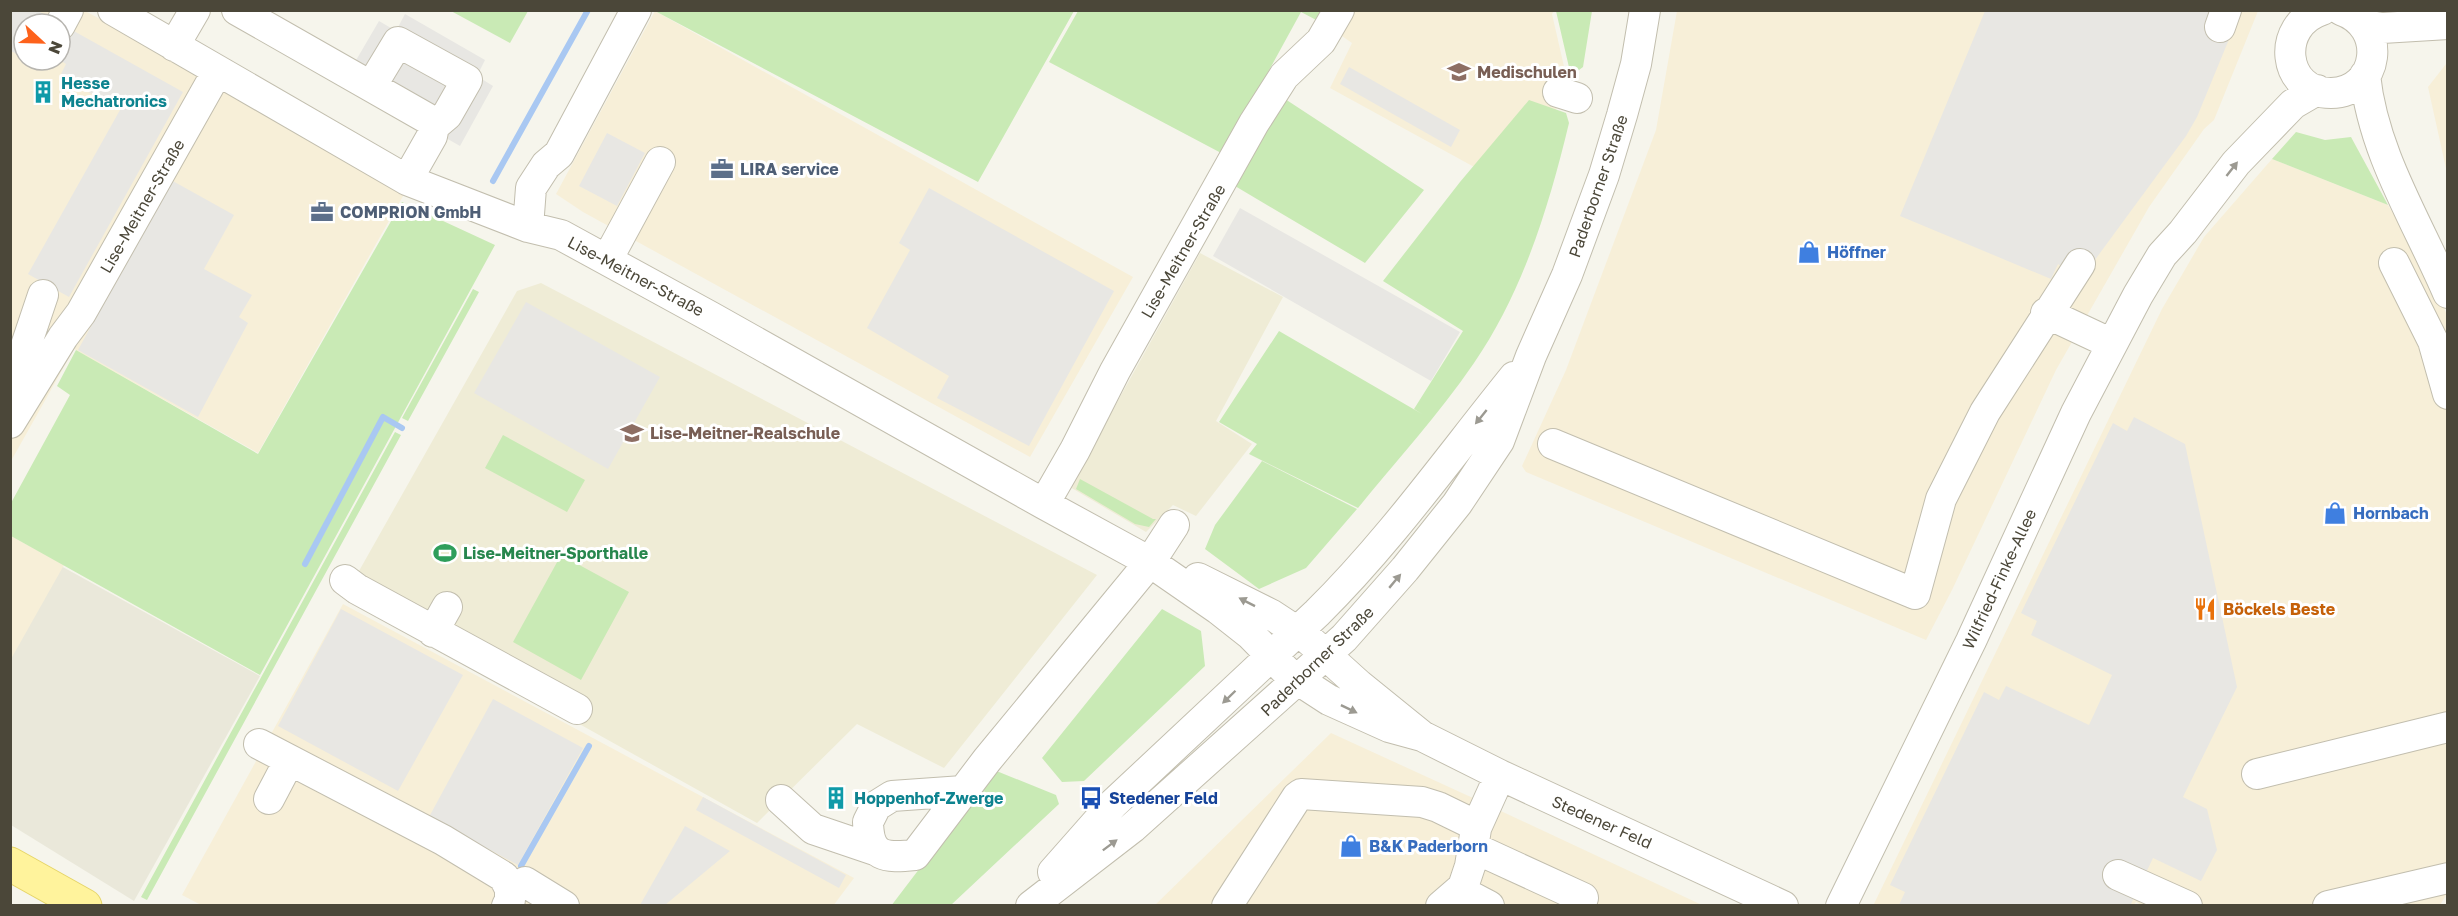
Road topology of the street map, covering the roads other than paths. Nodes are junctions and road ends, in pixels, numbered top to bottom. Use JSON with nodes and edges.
{"nodes":[{"id":1,"x":113,"y":10,"type":"edge"},
{"id":2,"x":195,"y":10,"type":"edge"},
{"id":3,"x":237,"y":10,"type":"edge"},
{"id":4,"x":636,"y":10,"type":"edge"},
{"id":5,"x":1339,"y":10,"type":"edge"},
{"id":6,"x":1645,"y":10,"type":"edge"},
{"id":7,"x":2322,"y":10,"type":"edge"},
{"id":8,"x":2353,"y":16,"type":"edge"},
{"id":9,"x":2448,"y":24,"type":"edge"},
{"id":10,"x":2448,"y":38,"type":"edge"},
{"id":11,"x":174,"y":46,"type":"junction"},
{"id":12,"x":2291,"y":63,"type":"junction"},
{"id":13,"x":2368,"y":68,"type":"junction"},
{"id":14,"x":217,"y":72,"type":"junction"},
{"id":15,"x":372,"y":85,"type":"junction"},
{"id":16,"x":2324,"y":92,"type":"junction"},
{"id":17,"x":434,"y":126,"type":"junction"},
{"id":18,"x":660,"y":162,"type":"dead end"},
{"id":19,"x":407,"y":180,"type":"junction"},
{"id":20,"x":2396,"y":185,"type":"junction"},
{"id":21,"x":530,"y":217,"type":"junction"},
{"id":22,"x":2162,"y":255,"type":"junction"},
{"id":23,"x":2440,"y":256,"type":"edge"},
{"id":24,"x":607,"y":260,"type":"junction"},
{"id":25,"x":2394,"y":263,"type":"dead end"},
{"id":26,"x":2080,"y":264,"type":"dead end"},
{"id":27,"x":2448,"y":293,"type":"edge"},
{"id":28,"x":43,"y":295,"type":"dead end"},
{"id":29,"x":2046,"y":313,"type":"junction"},
{"id":30,"x":2112,"y":344,"type":"junction"},
{"id":31,"x":1531,"y":356,"type":"junction"},
{"id":32,"x":10,"y":393,"type":"edge"},
{"id":33,"x":2448,"y":394,"type":"edge"},
{"id":34,"x":10,"y":423,"type":"edge"},
{"id":35,"x":1553,"y":444,"type":"dead end"},
{"id":36,"x":1044,"y":504,"type":"junction"},
{"id":37,"x":1174,"y":525,"type":"dead end"},
{"id":38,"x":1150,"y":562,"type":"junction"},
{"id":39,"x":345,"y":580,"type":"dead end"},
{"id":40,"x":1298,"y":632,"type":"junction"},
{"id":41,"x":1327,"y":654,"type":"junction"},
{"id":42,"x":1272,"y":656,"type":"junction"},
{"id":43,"x":1298,"y":681,"type":"junction"},
{"id":44,"x":577,"y":709,"type":"dead end"},
{"id":45,"x":2448,"y":727,"type":"edge"},
{"id":46,"x":1422,"y":736,"type":"junction"},
{"id":47,"x":259,"y":744,"type":"dead end"},
{"id":48,"x":289,"y":761,"type":"junction"},
{"id":49,"x":2257,"y":774,"type":"dead end"},
{"id":50,"x":1500,"y":775,"type":"junction"},
{"id":51,"x":963,"y":791,"type":"junction"},
{"id":52,"x":269,"y":799,"type":"dead end"},
{"id":53,"x":781,"y":800,"type":"dead end"},
{"id":54,"x":1475,"y":836,"type":"junction"},
{"id":55,"x":875,"y":850,"type":"junction"},
{"id":56,"x":10,"y":864,"type":"edge"},
{"id":57,"x":2118,"y":875,"type":"dead end"},
{"id":58,"x":2448,"y":878,"type":"edge"},
{"id":59,"x":525,"y":882,"type":"dead end"},
{"id":60,"x":1452,"y":896,"type":"edge"},
{"id":61,"x":1583,"y":898,"type":"dead end"},
{"id":62,"x":85,"y":906,"type":"edge"},
{"id":63,"x":507,"y":906,"type":"edge"},
{"id":64,"x":564,"y":906,"type":"edge"},
{"id":65,"x":1023,"y":906,"type":"edge"},
{"id":66,"x":1030,"y":906,"type":"edge"},
{"id":67,"x":1227,"y":906,"type":"edge"},
{"id":68,"x":1489,"y":906,"type":"edge"},
{"id":69,"x":1784,"y":906,"type":"edge"},
{"id":70,"x":1841,"y":906,"type":"edge"},
{"id":71,"x":2187,"y":906,"type":"edge"},
{"id":72,"x":2328,"y":906,"type":"edge"}],
"edges":[{"from":1,"to":11,"type":"street","name":"Lise-Meitner-Straße"},
{"from":2,"to":11,"type":"street"},
{"from":3,"to":15,"type":"street"},
{"from":4,"to":21,"type":"street"},
{"from":5,"to":36,"type":"street","name":"Lise-Meitner-Straße"},
{"from":6,"to":31,"type":"street","name":"Paderborner Straße"},
{"from":7,"to":12,"type":"street"},
{"from":8,"to":9,"type":"street"},
{"from":8,"to":13,"type":"street"},
{"from":10,"to":13,"type":"street","name":"Wilfried-Finke-Allee"},
{"from":11,"to":14,"type":"street","name":"Lise-Meitner-Straße"},
{"from":12,"to":16,"type":"street"},
{"from":12,"to":22,"type":"street","name":"Wilfried-Finke-Allee"},
{"from":13,"to":16,"type":"street","name":"Wilfried-Finke-Allee"},
{"from":13,"to":20,"type":"street"},
{"from":14,"to":19,"type":"street","name":"Lise-Meitner-Straße"},
{"from":14,"to":34,"type":"street","name":"Lise-Meitner-Straße"},
{"from":15,"to":17,"type":"street"},
{"from":15,"to":17,"type":"street"},
{"from":16,"to":20,"type":"street"},
{"from":22,"to":16,"type":"street","name":"Wilfried-Finke-Allee","one_way":true},
{"from":17,"to":19,"type":"street"},
{"from":18,"to":24,"type":"street"},
{"from":19,"to":21,"type":"street","name":"Lise-Meitner-Straße"},
{"from":20,"to":23,"type":"street"},
{"from":21,"to":24,"type":"street","name":"Lise-Meitner-Straße"},
{"from":22,"to":30,"type":"street","name":"Wilfried-Finke-Allee"},
{"from":23,"to":27,"type":"street"},
{"from":24,"to":36,"type":"street","name":"Lise-Meitner-Straße"},
{"from":25,"to":33,"type":"street"},
{"from":26,"to":29,"type":"street"},
{"from":28,"to":32,"type":"street"},
{"from":29,"to":30,"type":"street"},
{"from":29,"to":35,"type":"street"},
{"from":30,"to":70,"type":"street","name":"Wilfried-Finke-Allee"},
{"from":31,"to":40,"type":"street","name":"Paderborner Straße","one_way":true},
{"from":41,"to":31,"type":"street","name":"Paderborner Straße","one_way":true},
{"from":36,"to":38,"type":"street","name":"Lise-Meitner-Straße"},
{"from":37,"to":38,"type":"street"},
{"from":40,"to":38,"type":"street","name":"Lise-Meitner-Straße","one_way":true},
{"from":38,"to":42,"type":"street","name":"Lise-Meitner-Straße"},
{"from":38,"to":51,"type":"street"},
{"from":39,"to":44,"type":"street"},
{"from":40,"to":41,"type":"street","name":"Lise-Meitner-Straße"},
{"from":40,"to":42,"type":"street","name":"Paderborner Straße"},
{"from":41,"to":43,"type":"street","name":"Paderborner Straße"},
{"from":41,"to":46,"type":"street","name":"Stedener Feld"},
{"from":42,"to":43,"type":"street","name":"Stedener Feld"},
{"from":42,"to":65,"type":"street","name":"Paderborner Straße","one_way":true},
{"from":43,"to":46,"type":"street","name":"Stedener Feld","one_way":true},
{"from":66,"to":43,"type":"street","name":"Paderborner Straße","one_way":true},
{"from":45,"to":49,"type":"street"},
{"from":46,"to":50,"type":"street","name":"Stedener Feld"},
{"from":47,"to":48,"type":"street"},
{"from":48,"to":52,"type":"street"},
{"from":48,"to":63,"type":"street"},
{"from":50,"to":54,"type":"street"},
{"from":50,"to":69,"type":"street","name":"Stedener Feld"},
{"from":51,"to":55,"type":"street"},
{"from":51,"to":55,"type":"street"},
{"from":53,"to":55,"type":"street"},
{"from":54,"to":60,"type":"street"},
{"from":54,"to":61,"type":"street"},
{"from":54,"to":67,"type":"street"},
{"from":56,"to":62,"type":"main road"},
{"from":57,"to":71,"type":"street"},
{"from":58,"to":72,"type":"street"},
{"from":59,"to":64,"type":"street"},
{"from":60,"to":68,"type":"street"}]}
